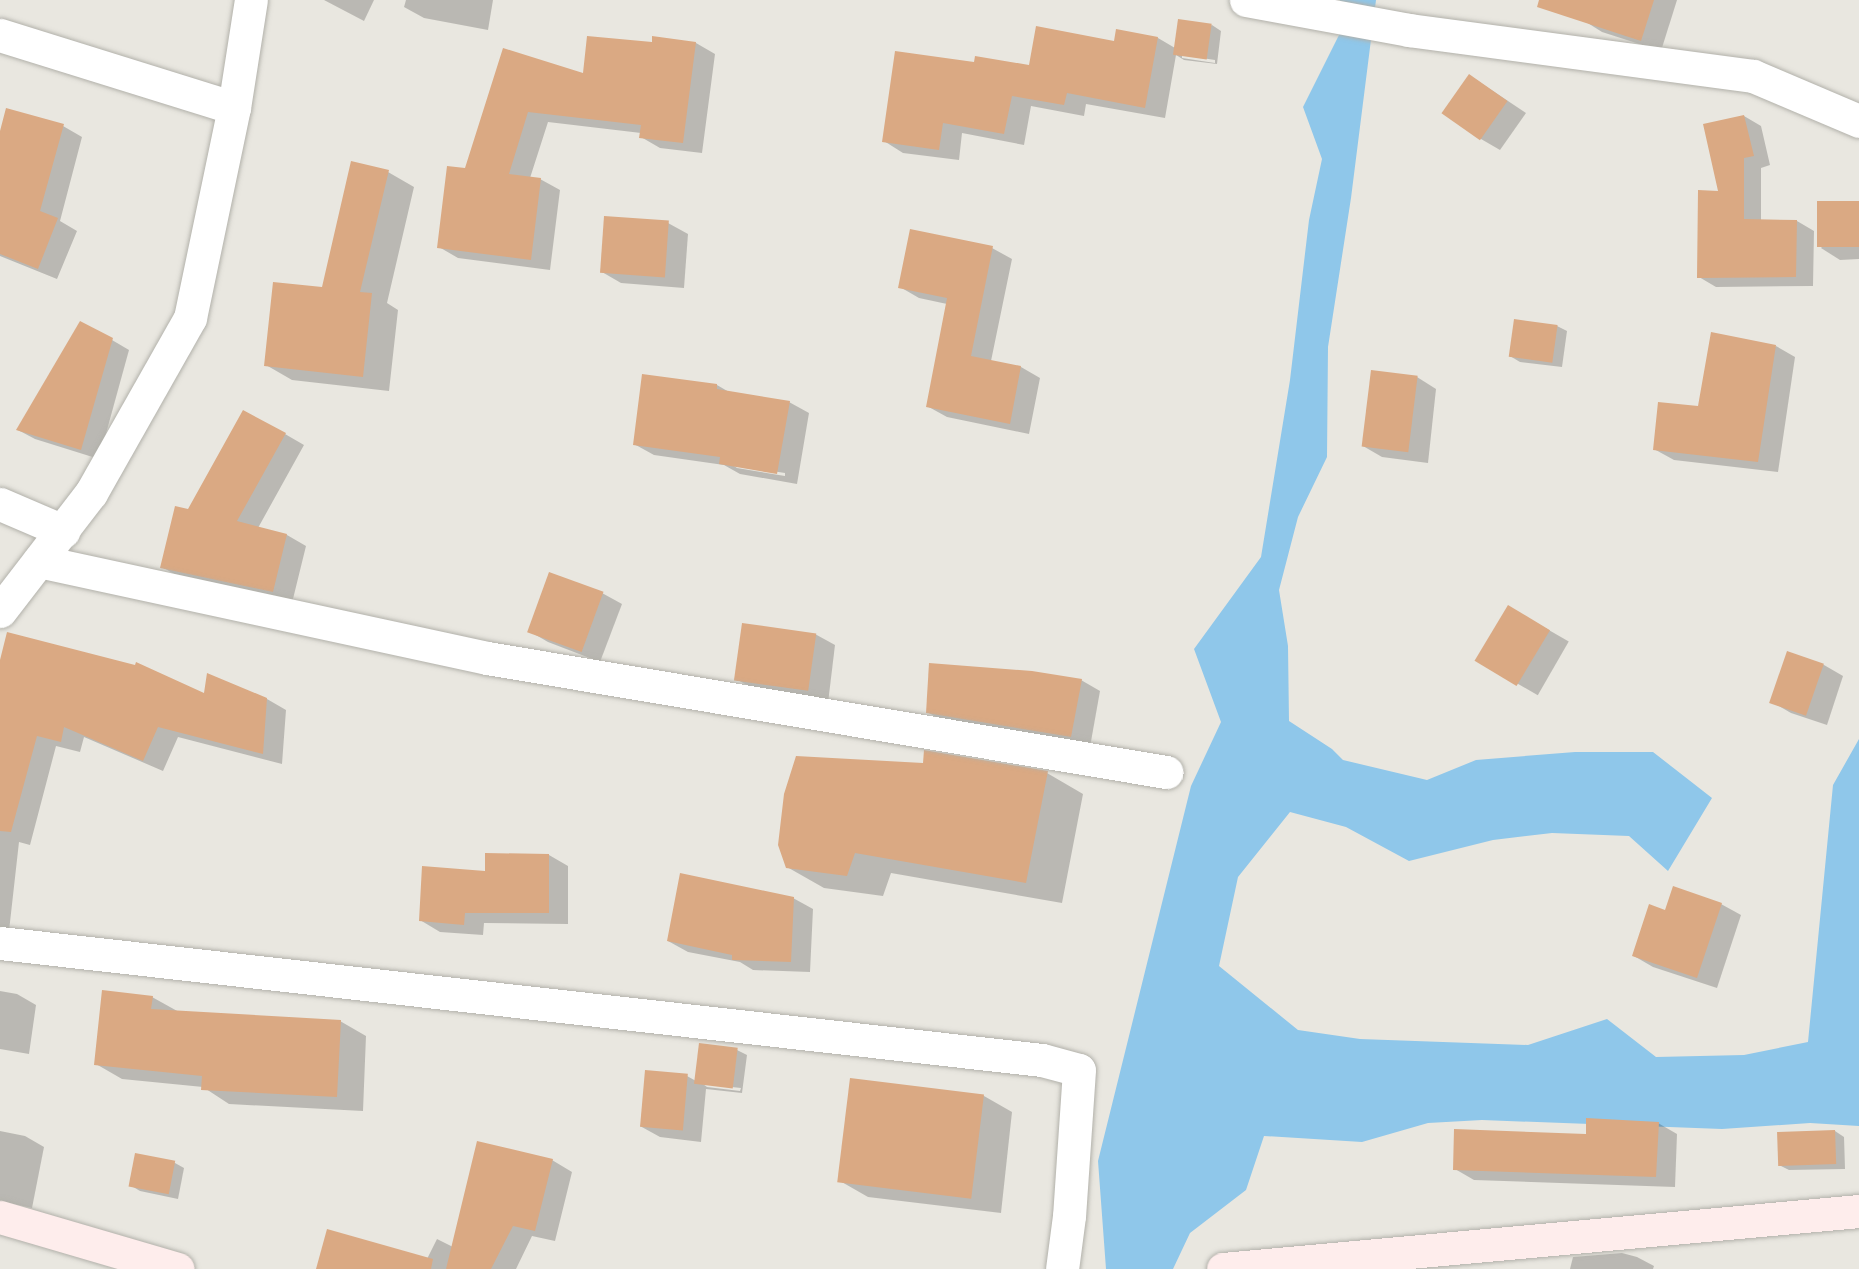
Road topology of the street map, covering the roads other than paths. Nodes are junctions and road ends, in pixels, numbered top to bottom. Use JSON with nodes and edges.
{"nodes":[{"id":1,"x":251,"y":0,"type":"edge"},
{"id":2,"x":1246,"y":0,"type":"edge"},
{"id":3,"x":0,"y":35,"type":"edge"},
{"id":4,"x":234,"y":108,"type":"junction"},
{"id":5,"x":1859,"y":121,"type":"edge"},
{"id":6,"x":0,"y":504,"type":"edge"},
{"id":7,"x":63,"y":531,"type":"junction"},
{"id":8,"x":39,"y":561,"type":"junction"},
{"id":9,"x":0,"y":611,"type":"edge"},
{"id":10,"x":1166,"y":772,"type":"dead end"},
{"id":11,"x":0,"y":943,"type":"edge"},
{"id":12,"x":1859,"y":1211,"type":"edge"},
{"id":13,"x":0,"y":1217,"type":"edge"},
{"id":14,"x":178,"y":1269,"type":"edge"},
{"id":15,"x":1062,"y":1269,"type":"edge"},
{"id":16,"x":1223,"y":1269,"type":"edge"}],
"edges":[{"from":1,"to":4,"type":"street"},
{"from":2,"to":5,"type":"street"},
{"from":3,"to":4,"type":"street"},
{"from":4,"to":7,"type":"street"},
{"from":6,"to":7,"type":"street"},
{"from":7,"to":8,"type":"street"},
{"from":8,"to":9,"type":"street"},
{"from":8,"to":10,"type":"street"},
{"from":11,"to":15,"type":"street"},
{"from":12,"to":16,"type":"main road"},
{"from":13,"to":14,"type":"main road"}]}
